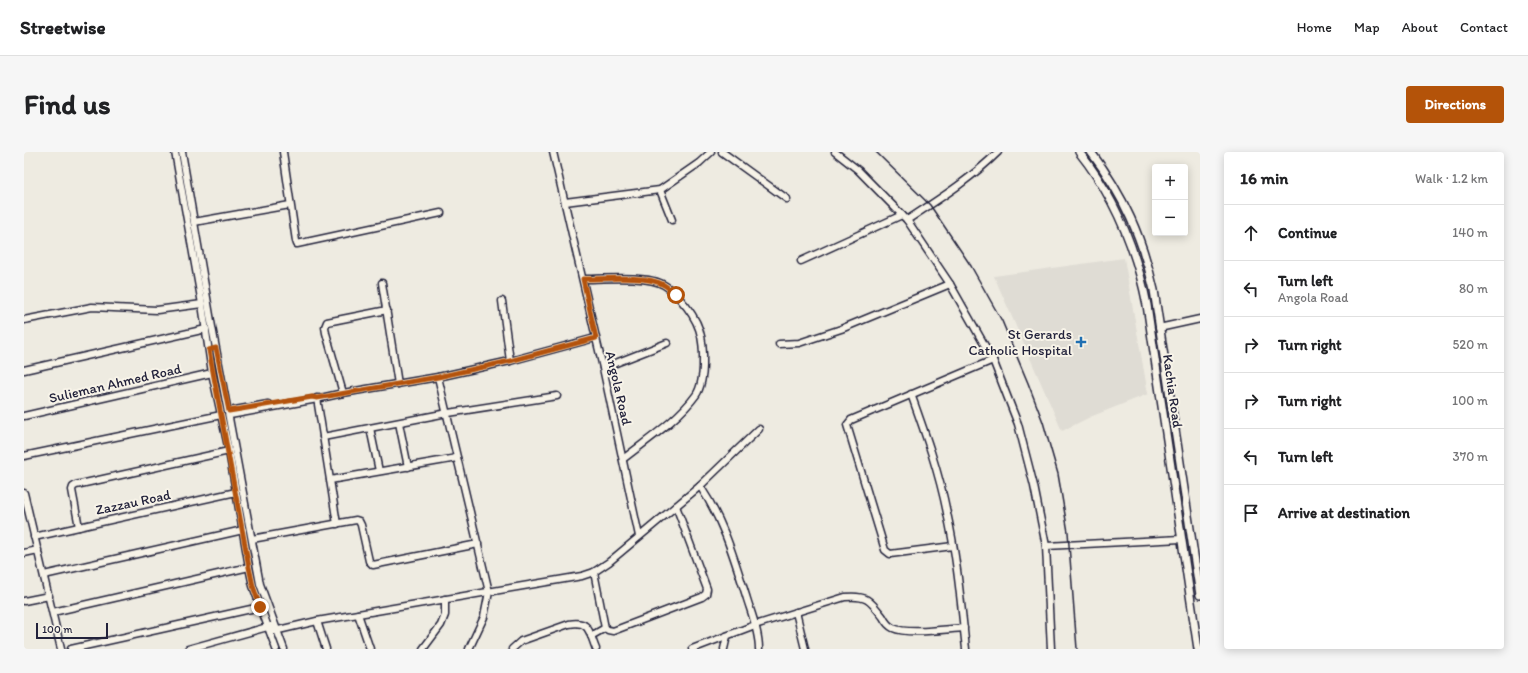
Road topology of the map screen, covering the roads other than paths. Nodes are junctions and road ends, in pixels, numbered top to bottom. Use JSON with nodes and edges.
{"nodes":[{"id":1,"x":175,"y":152,"type":"edge"},
{"id":2,"x":182,"y":152,"type":"edge"},
{"id":3,"x":283,"y":152,"type":"edge"},
{"id":4,"x":553,"y":152,"type":"edge"},
{"id":5,"x":711,"y":152,"type":"edge"},
{"id":6,"x":722,"y":152,"type":"edge"},
{"id":7,"x":835,"y":152,"type":"edge"},
{"id":8,"x":998,"y":152,"type":"edge"},
{"id":9,"x":1079,"y":152,"type":"edge"},
{"id":10,"x":1091,"y":152,"type":"edge"},
{"id":11,"x":660,"y":190,"type":"junction"},
{"id":12,"x":787,"y":199,"type":"dead end"},
{"id":13,"x":565,"y":202,"type":"junction"},
{"id":14,"x":290,"y":205,"type":"junction"},
{"id":15,"x":441,"y":213,"type":"dead end"},
{"id":16,"x":905,"y":218,"type":"junction"},
{"id":17,"x":672,"y":220,"type":"dead end"},
{"id":18,"x":194,"y":222,"type":"junction"},
{"id":19,"x":801,"y":261,"type":"dead end"},
{"id":20,"x":583,"y":279,"type":"junction"},
{"id":21,"x":382,"y":283,"type":"dead end"},
{"id":22,"x":950,"y":284,"type":"junction"},
{"id":23,"x":502,"y":301,"type":"dead end"},
{"id":24,"x":202,"y":304,"type":"junction"},
{"id":25,"x":386,"y":310,"type":"junction"},
{"id":26,"x":1200,"y":319,"type":"edge"},
{"id":27,"x":24,"y":320,"type":"edge"},
{"id":28,"x":1159,"y":328,"type":"junction"},
{"id":29,"x":206,"y":329,"type":"junction"},
{"id":30,"x":596,"y":338,"type":"junction"},
{"id":31,"x":667,"y":343,"type":"dead end"},
{"id":32,"x":780,"y":344,"type":"dead end"},
{"id":33,"x":216,"y":348,"type":"junction"},
{"id":34,"x":209,"y":350,"type":"junction"},
{"id":35,"x":993,"y":360,"type":"junction"},
{"id":36,"x":510,"y":361,"type":"junction"},
{"id":37,"x":603,"y":368,"type":"junction"},
{"id":38,"x":24,"y":370,"type":"edge"},
{"id":39,"x":212,"y":373,"type":"junction"},
{"id":40,"x":438,"y":377,"type":"junction"},
{"id":41,"x":398,"y":384,"type":"junction"},
{"id":42,"x":343,"y":393,"type":"junction"},
{"id":43,"x":911,"y":394,"type":"junction"},
{"id":44,"x":557,"y":396,"type":"dead end"},
{"id":45,"x":317,"y":398,"type":"junction"},
{"id":46,"x":229,"y":413,"type":"junction"},
{"id":47,"x":447,"y":414,"type":"junction"},
{"id":48,"x":221,"y":415,"type":"junction"},
{"id":49,"x":24,"y":416,"type":"edge"},
{"id":50,"x":399,"y":422,"type":"junction"},
{"id":51,"x":370,"y":428,"type":"junction"},
{"id":52,"x":759,"y":429,"type":"dead end"},
{"id":53,"x":323,"y":437,"type":"junction"},
{"id":54,"x":229,"y":451,"type":"junction"},
{"id":55,"x":24,"y":456,"type":"edge"},
{"id":56,"x":457,"y":458,"type":"junction"},
{"id":57,"x":623,"y":459,"type":"junction"},
{"id":58,"x":408,"y":467,"type":"junction"},
{"id":59,"x":379,"y":472,"type":"junction"},
{"id":60,"x":330,"y":480,"type":"junction"},
{"id":61,"x":700,"y":486,"type":"junction"},
{"id":62,"x":236,"y":492,"type":"junction"},
{"id":63,"x":24,"y":496,"type":"edge"},
{"id":64,"x":676,"y":506,"type":"junction"},
{"id":65,"x":336,"y":524,"type":"junction"},
{"id":66,"x":79,"y":526,"type":"junction"},
{"id":67,"x":243,"y":530,"type":"junction"},
{"id":68,"x":640,"y":536,"type":"junction"},
{"id":69,"x":34,"y":537,"type":"junction"},
{"id":70,"x":1181,"y":539,"type":"junction"},
{"id":71,"x":252,"y":540,"type":"junction"},
{"id":72,"x":478,"y":544,"type":"junction"},
{"id":73,"x":953,"y":546,"type":"junction"},
{"id":74,"x":1046,"y":546,"type":"junction"},
{"id":75,"x":38,"y":550,"type":"junction"},
{"id":76,"x":24,"y":553,"type":"edge"},
{"id":77,"x":249,"y":567,"type":"junction"},
{"id":78,"x":594,"y":572,"type":"junction"},
{"id":79,"x":44,"y":575,"type":"junction"},
{"id":80,"x":1199,"y":579,"type":"edge"},
{"id":81,"x":489,"y":592,"type":"junction"},
{"id":82,"x":1200,"y":595,"type":"edge"},
{"id":83,"x":49,"y":596,"type":"junction"},
{"id":84,"x":446,"y":599,"type":"junction"},
{"id":85,"x":24,"y":601,"type":"edge"},
{"id":86,"x":260,"y":607,"type":"junction"},
{"id":87,"x":53,"y":612,"type":"junction"},
{"id":88,"x":796,"y":612,"type":"junction"},
{"id":89,"x":358,"y":614,"type":"junction"},
{"id":90,"x":317,"y":621,"type":"junction"},
{"id":91,"x":755,"y":625,"type":"junction"},
{"id":92,"x":276,"y":627,"type":"junction"},
{"id":93,"x":605,"y":628,"type":"junction"},
{"id":94,"x":964,"y":628,"type":"junction"},
{"id":95,"x":269,"y":629,"type":"junction"},
{"id":96,"x":591,"y":636,"type":"junction"},
{"id":97,"x":726,"y":636,"type":"junction"},
{"id":98,"x":61,"y":649,"type":"edge"},
{"id":99,"x":71,"y":649,"type":"edge"},
{"id":100,"x":188,"y":649,"type":"edge"},
{"id":101,"x":276,"y":649,"type":"edge"},
{"id":102,"x":284,"y":649,"type":"edge"},
{"id":103,"x":326,"y":649,"type":"edge"},
{"id":104,"x":370,"y":649,"type":"edge"},
{"id":105,"x":423,"y":649,"type":"edge"},
{"id":106,"x":469,"y":649,"type":"edge"},
{"id":107,"x":512,"y":649,"type":"edge"},
{"id":108,"x":596,"y":649,"type":"edge"},
{"id":109,"x":692,"y":649,"type":"edge"},
{"id":110,"x":724,"y":649,"type":"edge"},
{"id":111,"x":759,"y":649,"type":"edge"},
{"id":112,"x":805,"y":649,"type":"edge"},
{"id":113,"x":966,"y":649,"type":"edge"},
{"id":114,"x":1051,"y":649,"type":"edge"},
{"id":115,"x":1198,"y":649,"type":"edge"}],
"edges":[{"from":1,"to":24,"type":"street"},
{"from":2,"to":18,"type":"street"},
{"from":3,"to":14,"type":"street"},
{"from":4,"to":13,"type":"street","name":"Angola Road"},
{"from":5,"to":11,"type":"street"},
{"from":6,"to":12,"type":"street"},
{"from":7,"to":16,"type":"street"},
{"from":8,"to":16,"type":"street"},
{"from":9,"to":70,"type":"main road","name":"Kachia Road"},
{"from":10,"to":28,"type":"main road","name":"Kachia Road"},
{"from":11,"to":13,"type":"street"},
{"from":11,"to":17,"type":"street"},
{"from":13,"to":20,"type":"street","name":"Angola Road"},
{"from":14,"to":15,"type":"street"},
{"from":14,"to":18,"type":"street"},
{"from":16,"to":19,"type":"street"},
{"from":16,"to":22,"type":"street"},
{"from":18,"to":33,"type":"street"},
{"from":20,"to":30,"type":"street","name":"Angola Road"},
{"from":20,"to":57,"type":"street"},
{"from":21,"to":25,"type":"street"},
{"from":22,"to":32,"type":"street"},
{"from":22,"to":35,"type":"street"},
{"from":23,"to":36,"type":"street"},
{"from":24,"to":27,"type":"street"},
{"from":24,"to":29,"type":"street"},
{"from":25,"to":41,"type":"street"},
{"from":25,"to":42,"type":"street"},
{"from":26,"to":28,"type":"street"},
{"from":28,"to":80,"type":"main road","name":"Kachia Road"},
{"from":29,"to":34,"type":"street"},
{"from":29,"to":38,"type":"street"},
{"from":30,"to":36,"type":"street"},
{"from":30,"to":37,"type":"street","name":"Angola Road"},
{"from":31,"to":37,"type":"street"},
{"from":33,"to":34,"type":"street"},
{"from":33,"to":46,"type":"street"},
{"from":34,"to":39,"type":"street"},
{"from":35,"to":43,"type":"street"},
{"from":35,"to":74,"type":"street"},
{"from":36,"to":40,"type":"street"},
{"from":37,"to":57,"type":"street","name":"Angola Road"},
{"from":39,"to":48,"type":"street"},
{"from":39,"to":49,"type":"street","name":"Sulieman Ahmed Road"},
{"from":40,"to":41,"type":"street"},
{"from":40,"to":47,"type":"street"},
{"from":41,"to":42,"type":"street"},
{"from":42,"to":45,"type":"street"},
{"from":43,"to":73,"type":"street"},
{"from":43,"to":73,"type":"street"},
{"from":44,"to":47,"type":"street"},
{"from":45,"to":46,"type":"street"},
{"from":45,"to":53,"type":"street"},
{"from":46,"to":71,"type":"street"},
{"from":47,"to":50,"type":"street"},
{"from":47,"to":56,"type":"street"},
{"from":48,"to":54,"type":"street"},
{"from":48,"to":55,"type":"street"},
{"from":50,"to":51,"type":"street"},
{"from":50,"to":58,"type":"street"},
{"from":51,"to":53,"type":"street"},
{"from":51,"to":59,"type":"street"},
{"from":52,"to":61,"type":"street"},
{"from":53,"to":60,"type":"street"},
{"from":54,"to":62,"type":"street"},
{"from":54,"to":66,"type":"street"},
{"from":56,"to":58,"type":"street"},
{"from":56,"to":72,"type":"street"},
{"from":57,"to":68,"type":"street","name":"Angola Road"},
{"from":58,"to":59,"type":"street"},
{"from":59,"to":60,"type":"street"},
{"from":60,"to":65,"type":"street"},
{"from":61,"to":64,"type":"street"},
{"from":61,"to":91,"type":"street"},
{"from":62,"to":66,"type":"street","name":"Zazzau Road"},
{"from":62,"to":67,"type":"street"},
{"from":63,"to":69,"type":"street"},
{"from":64,"to":68,"type":"street"},
{"from":64,"to":93,"type":"street"},
{"from":65,"to":71,"type":"street"},
{"from":65,"to":72,"type":"street"},
{"from":66,"to":69,"type":"street","name":"Zazzau Road"},
{"from":67,"to":77,"type":"street"},
{"from":67,"to":79,"type":"street"},
{"from":68,"to":78,"type":"street"},
{"from":69,"to":75,"type":"street"},
{"from":70,"to":74,"type":"street"},
{"from":70,"to":115,"type":"main road","name":"Kachia Road"},
{"from":71,"to":92,"type":"street"},
{"from":72,"to":81,"type":"street"},
{"from":73,"to":94,"type":"street"},
{"from":74,"to":114,"type":"street"},
{"from":75,"to":76,"type":"street"},
{"from":75,"to":79,"type":"street"},
{"from":77,"to":86,"type":"street"},
{"from":77,"to":87,"type":"street"},
{"from":78,"to":81,"type":"street"},
{"from":78,"to":93,"type":"street"},
{"from":79,"to":83,"type":"street"},
{"from":80,"to":82,"type":"main road","name":"Kachia Road"},
{"from":81,"to":84,"type":"street"},
{"from":81,"to":106,"type":"street"},
{"from":83,"to":85,"type":"street"},
{"from":83,"to":87,"type":"street"},
{"from":84,"to":89,"type":"street"},
{"from":84,"to":105,"type":"street"},
{"from":86,"to":95,"type":"street"},
{"from":86,"to":99,"type":"street"},
{"from":87,"to":98,"type":"street"},
{"from":88,"to":91,"type":"street"},
{"from":88,"to":94,"type":"street"},
{"from":88,"to":112,"type":"street"},
{"from":89,"to":90,"type":"street"},
{"from":89,"to":104,"type":"street"},
{"from":90,"to":92,"type":"street"},
{"from":90,"to":103,"type":"street"},
{"from":91,"to":97,"type":"street"},
{"from":91,"to":111,"type":"street"},
{"from":92,"to":95,"type":"street"},
{"from":92,"to":102,"type":"street"},
{"from":93,"to":96,"type":"street"},
{"from":94,"to":113,"type":"street"},
{"from":95,"to":100,"type":"street"},
{"from":95,"to":101,"type":"street"},
{"from":96,"to":107,"type":"street"},
{"from":96,"to":108,"type":"street"},
{"from":97,"to":109,"type":"street"},
{"from":97,"to":110,"type":"street"}]}
